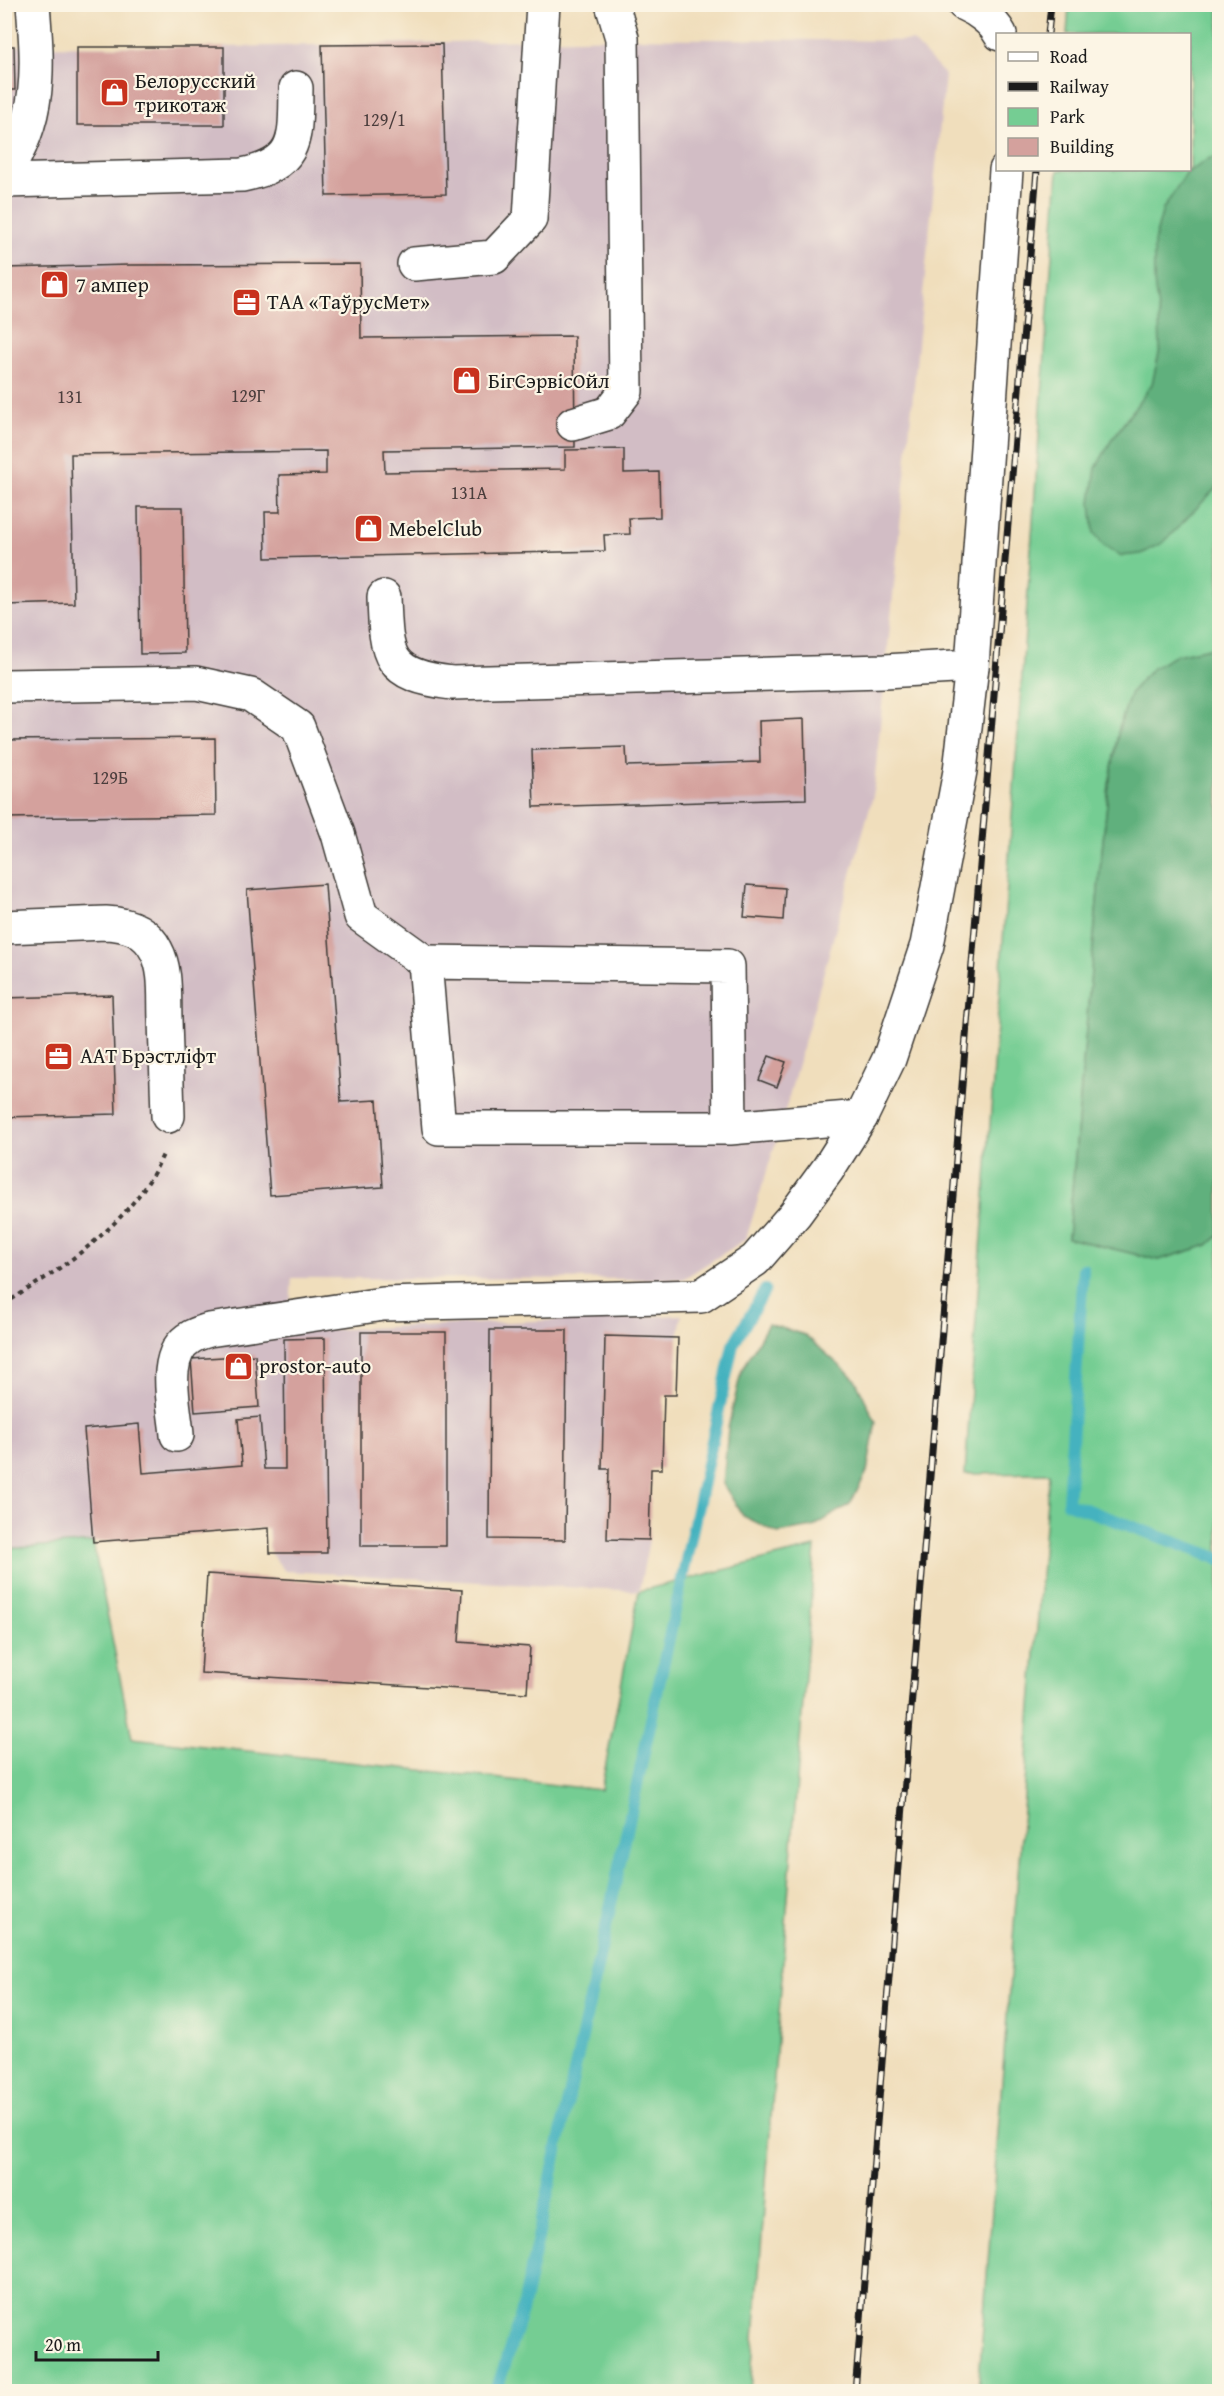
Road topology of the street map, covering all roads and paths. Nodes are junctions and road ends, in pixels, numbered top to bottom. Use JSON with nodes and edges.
{"nodes":[{"id":1,"x":33,"y":4,"type":"edge"},
{"id":2,"x":543,"y":4,"type":"edge"},
{"id":3,"x":612,"y":4,"type":"edge"},
{"id":4,"x":964,"y":4,"type":"edge"},
{"id":5,"x":999,"y":33,"type":"edge"},
{"id":6,"x":296,"y":88,"type":"dead end"},
{"id":7,"x":1006,"y":171,"type":"edge"},
{"id":8,"x":4,"y":174,"type":"edge"},
{"id":9,"x":4,"y":181,"type":"edge"},
{"id":10,"x":414,"y":264,"type":"dead end"},
{"id":11,"x":573,"y":424,"type":"dead end"},
{"id":12,"x":384,"y":597,"type":"dead end"},
{"id":13,"x":972,"y":666,"type":"junction"},
{"id":14,"x":4,"y":686,"type":"edge"},
{"id":15,"x":4,"y":927,"type":"edge"},
{"id":16,"x":425,"y":962,"type":"junction"},
{"id":17,"x":168,"y":1116,"type":"joint"},
{"id":18,"x":861,"y":1117,"type":"junction"},
{"id":19,"x":730,"y":1128,"type":"junction"},
{"id":20,"x":4,"y":1304,"type":"edge"},
{"id":21,"x":177,"y":1435,"type":"dead end"}],
"edges":[{"from":1,"to":8,"type":"lane"},
{"from":2,"to":10,"type":"lane"},
{"from":3,"to":11,"type":"lane"},
{"from":4,"to":5,"type":"lane"},
{"from":6,"to":9,"type":"lane"},
{"from":7,"to":13,"type":"lane"},
{"from":12,"to":13,"type":"lane"},
{"from":13,"to":18,"type":"lane"},
{"from":14,"to":16,"type":"lane"},
{"from":15,"to":17,"type":"lane"},
{"from":16,"to":19,"type":"lane"},
{"from":16,"to":19,"type":"lane"},
{"from":17,"to":20,"type":"path"},
{"from":18,"to":19,"type":"lane"},
{"from":18,"to":21,"type":"lane"}]}
